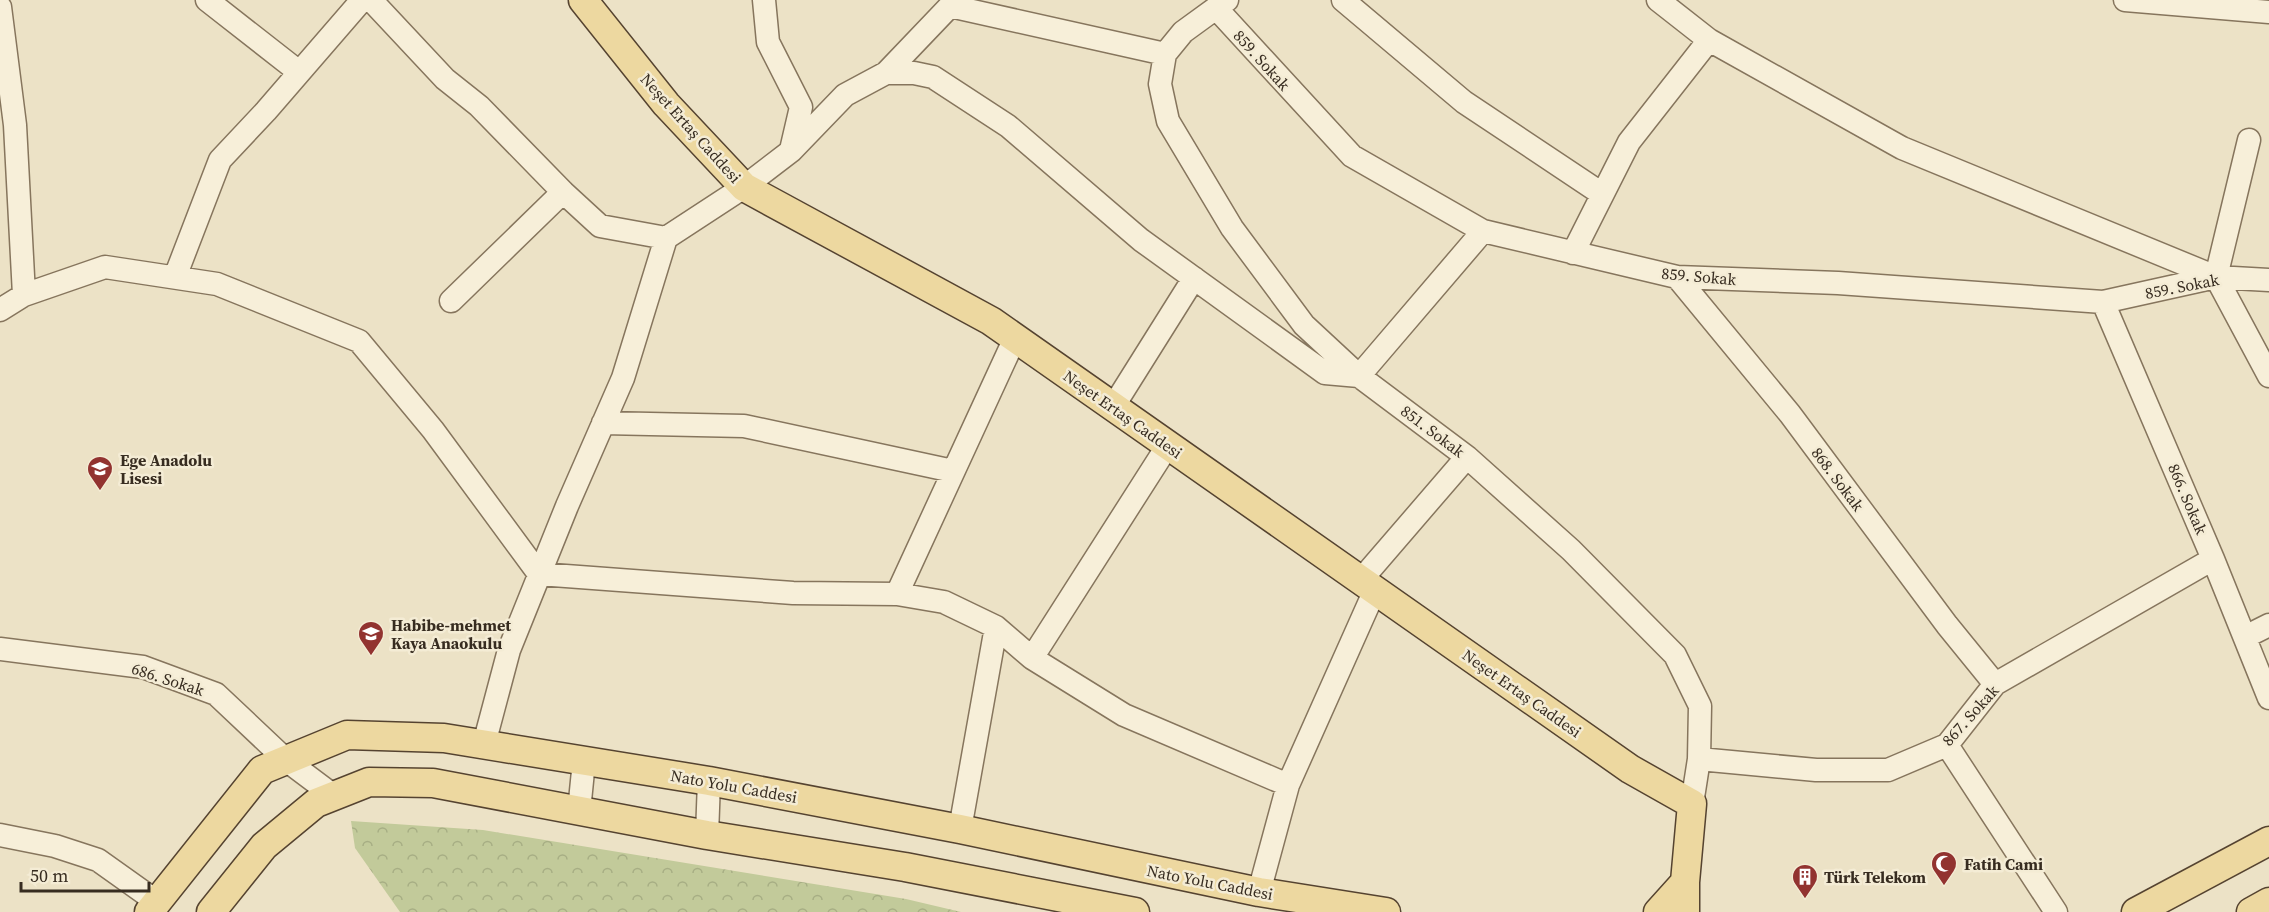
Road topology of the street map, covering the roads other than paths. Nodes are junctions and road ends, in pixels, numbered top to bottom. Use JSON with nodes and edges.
{"nodes":[{"id":1,"x":207,"y":0,"type":"edge"},
{"id":2,"x":362,"y":0,"type":"edge"},
{"id":3,"x":371,"y":0,"type":"edge"},
{"id":4,"x":583,"y":0,"type":"edge"},
{"id":5,"x":764,"y":0,"type":"edge"},
{"id":6,"x":1343,"y":0,"type":"edge"},
{"id":7,"x":1658,"y":0,"type":"edge"},
{"id":8,"x":2125,"y":0,"type":"edge"},
{"id":9,"x":1222,"y":4,"type":"edge"},
{"id":10,"x":0,"y":7,"type":"edge"},
{"id":11,"x":2269,"y":12,"type":"edge"},
{"id":12,"x":1709,"y":40,"type":"junction"},
{"id":13,"x":1165,"y":54,"type":"junction"},
{"id":14,"x":299,"y":72,"type":"junction"},
{"id":15,"x":886,"y":74,"type":"junction"},
{"id":16,"x":2249,"y":140,"type":"dead end"},
{"id":17,"x":791,"y":151,"type":"junction"},
{"id":18,"x":744,"y":187,"type":"junction"},
{"id":19,"x":563,"y":192,"type":"junction"},
{"id":20,"x":1602,"y":194,"type":"junction"},
{"id":21,"x":1483,"y":231,"type":"junction"},
{"id":22,"x":666,"y":238,"type":"junction"},
{"id":23,"x":1573,"y":253,"type":"junction"},
{"id":24,"x":2216,"y":277,"type":"junction"},
{"id":25,"x":175,"y":278,"type":"junction"},
{"id":26,"x":1194,"y":278,"type":"junction"},
{"id":27,"x":1677,"y":278,"type":"junction"},
{"id":28,"x":2269,"y":280,"type":"edge"},
{"id":29,"x":24,"y":295,"type":"junction"},
{"id":30,"x":451,"y":302,"type":"dead end"},
{"id":31,"x":2103,"y":302,"type":"junction"},
{"id":32,"x":0,"y":310,"type":"edge"},
{"id":33,"x":1015,"y":338,"type":"junction"},
{"id":34,"x":1359,"y":376,"type":"junction"},
{"id":35,"x":2269,"y":376,"type":"edge"},
{"id":36,"x":1113,"y":407,"type":"junction"},
{"id":37,"x":603,"y":423,"type":"junction"},
{"id":38,"x":1168,"y":445,"type":"junction"},
{"id":39,"x":1467,"y":457,"type":"junction"},
{"id":40,"x":953,"y":471,"type":"junction"},
{"id":41,"x":2213,"y":559,"type":"junction"},
{"id":42,"x":539,"y":574,"type":"junction"},
{"id":43,"x":1368,"y":585,"type":"junction"},
{"id":44,"x":897,"y":594,"type":"junction"},
{"id":45,"x":2269,"y":625,"type":"edge"},
{"id":46,"x":996,"y":627,"type":"junction"},
{"id":47,"x":2245,"y":637,"type":"junction"},
{"id":48,"x":0,"y":649,"type":"edge"},
{"id":49,"x":1032,"y":658,"type":"junction"},
{"id":50,"x":1995,"y":684,"type":"junction"},
{"id":51,"x":2269,"y":698,"type":"edge"},
{"id":52,"x":484,"y":744,"type":"junction"},
{"id":53,"x":1947,"y":745,"type":"junction"},
{"id":54,"x":1699,"y":759,"type":"junction"},
{"id":55,"x":286,"y":760,"type":"junction"},
{"id":56,"x":584,"y":761,"type":"junction"},
{"id":57,"x":710,"y":781,"type":"junction"},
{"id":58,"x":1288,"y":785,"type":"junction"},
{"id":59,"x":334,"y":796,"type":"junction"},
{"id":60,"x":1692,"y":804,"type":"junction"},
{"id":61,"x":579,"y":811,"type":"junction"},
{"id":62,"x":960,"y":829,"type":"junction"},
{"id":63,"x":0,"y":835,"type":"edge"},
{"id":64,"x":707,"y":835,"type":"junction"},
{"id":65,"x":2269,"y":841,"type":"edge"},
{"id":66,"x":1685,"y":882,"type":"junction"},
{"id":67,"x":1259,"y":892,"type":"junction"},
{"id":68,"x":2269,"y":902,"type":"edge"},
{"id":69,"x":153,"y":907,"type":"edge"},
{"id":70,"x":219,"y":907,"type":"edge"},
{"id":71,"x":1135,"y":912,"type":"edge"},
{"id":72,"x":1386,"y":912,"type":"edge"},
{"id":73,"x":1658,"y":912,"type":"edge"},
{"id":74,"x":1684,"y":912,"type":"edge"},
{"id":75,"x":2056,"y":912,"type":"edge"},
{"id":76,"x":2136,"y":912,"type":"edge"},
{"id":77,"x":2251,"y":912,"type":"edge"}],
"edges":[{"from":1,"to":14,"type":"street"},
{"from":2,"to":14,"type":"street"},
{"from":3,"to":19,"type":"street"},
{"from":4,"to":18,"type":"main road","name":"Neşet Ertaş Caddesi"},
{"from":5,"to":17,"type":"street"},
{"from":6,"to":20,"type":"street"},
{"from":7,"to":12,"type":"street"},
{"from":8,"to":11,"type":"street"},
{"from":9,"to":13,"type":"street"},
{"from":9,"to":21,"type":"street","name":"859. Sokak"},
{"from":10,"to":29,"type":"street"},
{"from":12,"to":20,"type":"street"},
{"from":12,"to":24,"type":"street"},
{"from":13,"to":15,"type":"street"},
{"from":13,"to":34,"type":"street","name":"851. Sokak"},
{"from":14,"to":25,"type":"street"},
{"from":15,"to":17,"type":"street"},
{"from":15,"to":26,"type":"street"},
{"from":16,"to":24,"type":"street"},
{"from":17,"to":18,"type":"street"},
{"from":18,"to":22,"type":"street"},
{"from":18,"to":33,"type":"main road","name":"Neşet Ertaş Caddesi"},
{"from":19,"to":22,"type":"street"},
{"from":19,"to":30,"type":"street"},
{"from":20,"to":23,"type":"street"},
{"from":21,"to":23,"type":"street","name":"859. Sokak"},
{"from":21,"to":34,"type":"street"},
{"from":22,"to":37,"type":"street"},
{"from":23,"to":27,"type":"street","name":"859. Sokak"},
{"from":24,"to":28,"type":"street","name":"859. Sokak"},
{"from":24,"to":31,"type":"street","name":"859. Sokak"},
{"from":24,"to":35,"type":"street"},
{"from":25,"to":29,"type":"street"},
{"from":25,"to":42,"type":"street"},
{"from":26,"to":34,"type":"street"},
{"from":26,"to":36,"type":"street"},
{"from":27,"to":31,"type":"street","name":"859. Sokak"},
{"from":27,"to":50,"type":"street","name":"868. Sokak"},
{"from":29,"to":32,"type":"street"},
{"from":31,"to":41,"type":"street","name":"866. Sokak"},
{"from":33,"to":36,"type":"main road","name":"Neşet Ertaş Caddesi"},
{"from":33,"to":40,"type":"street"},
{"from":34,"to":39,"type":"street","name":"851. Sokak"},
{"from":36,"to":38,"type":"main road","name":"Neşet Ertaş Caddesi"},
{"from":37,"to":40,"type":"street"},
{"from":37,"to":42,"type":"street"},
{"from":38,"to":43,"type":"main road","name":"Neşet Ertaş Caddesi"},
{"from":38,"to":49,"type":"street"},
{"from":39,"to":43,"type":"street"},
{"from":39,"to":54,"type":"street","name":"851. Sokak"},
{"from":40,"to":44,"type":"street"},
{"from":41,"to":47,"type":"street","name":"866. Sokak"},
{"from":41,"to":50,"type":"street","name":"867. Sokak"},
{"from":42,"to":44,"type":"street"},
{"from":42,"to":52,"type":"street"},
{"from":43,"to":58,"type":"street"},
{"from":43,"to":60,"type":"main road","name":"Neşet Ertaş Caddesi"},
{"from":44,"to":46,"type":"street"},
{"from":45,"to":47,"type":"street"},
{"from":46,"to":49,"type":"street"},
{"from":46,"to":62,"type":"street"},
{"from":47,"to":51,"type":"street","name":"866. Sokak"},
{"from":48,"to":55,"type":"street","name":"686. Sokak"},
{"from":49,"to":58,"type":"street"},
{"from":50,"to":53,"type":"street","name":"867. Sokak"},
{"from":52,"to":55,"type":"main road","name":"Nato Yolu Caddesi"},
{"from":52,"to":56,"type":"main road","name":"Nato Yolu Caddesi"},
{"from":53,"to":54,"type":"street","name":"867. Sokak"},
{"from":53,"to":75,"type":"street"},
{"from":54,"to":60,"type":"street","name":"851. Sokak"},
{"from":55,"to":59,"type":"street","name":"686. Sokak"},
{"from":55,"to":69,"type":"main road","name":"Nato Yolu Caddesi"},
{"from":56,"to":57,"type":"main road","name":"Nato Yolu Caddesi"},
{"from":56,"to":61,"type":"street"},
{"from":57,"to":62,"type":"main road","name":"Nato Yolu Caddesi"},
{"from":57,"to":64,"type":"street"},
{"from":58,"to":67,"type":"street"},
{"from":59,"to":61,"type":"main road"},
{"from":59,"to":70,"type":"main road"},
{"from":60,"to":66,"type":"main road","name":"851. Sokak"},
{"from":61,"to":64,"type":"main road"},
{"from":62,"to":67,"type":"main road","name":"Nato Yolu Caddesi"},
{"from":63,"to":69,"type":"street"},
{"from":64,"to":71,"type":"main road"},
{"from":65,"to":76,"type":"main road"},
{"from":66,"to":73,"type":"main road"},
{"from":66,"to":74,"type":"main road","name":"851. Sokak"},
{"from":67,"to":72,"type":"main road","name":"Nato Yolu Caddesi"},
{"from":68,"to":77,"type":"main road"}]}
